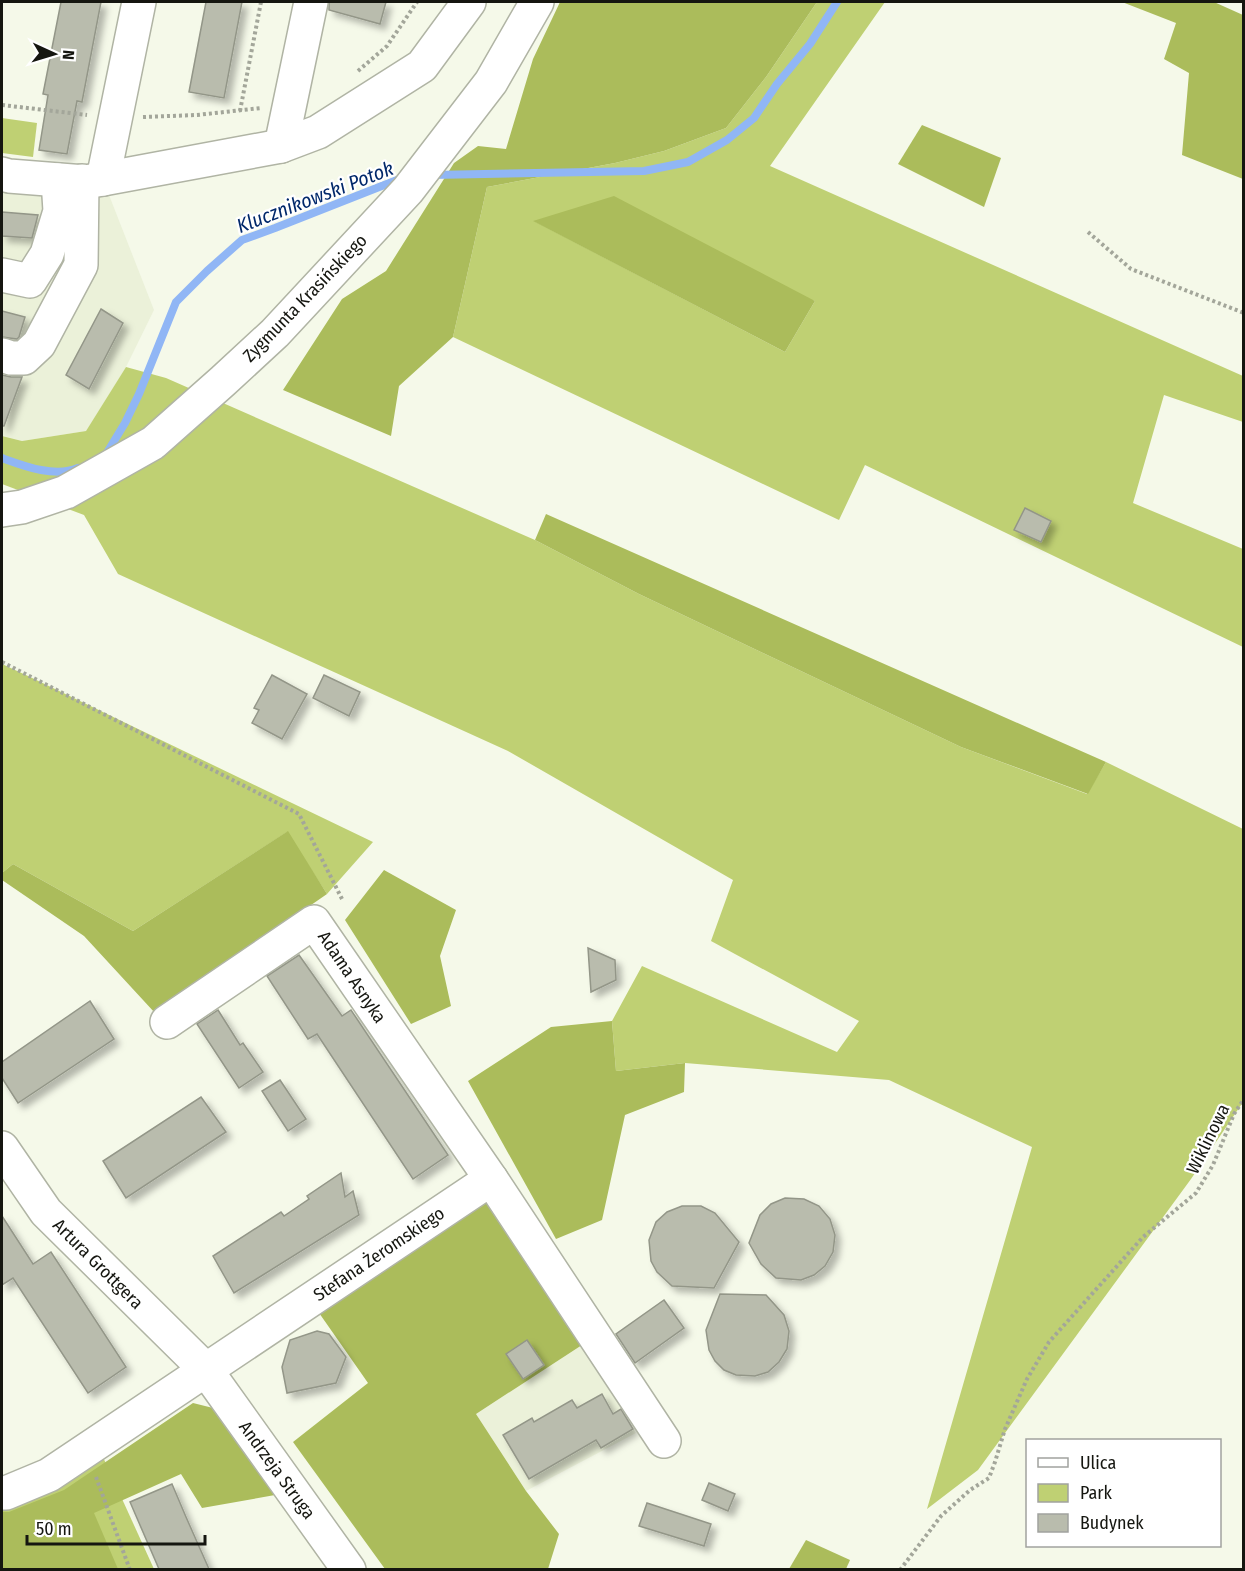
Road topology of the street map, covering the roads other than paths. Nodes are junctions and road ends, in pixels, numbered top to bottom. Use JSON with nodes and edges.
{"nodes":[{"id":1,"x":139,"y":2,"type":"edge"},
{"id":2,"x":311,"y":2,"type":"edge"},
{"id":3,"x":469,"y":2,"type":"edge"},
{"id":4,"x":537,"y":2,"type":"edge"},
{"id":5,"x":281,"y":146,"type":"junction"},
{"id":6,"x":2,"y":174,"type":"edge"},
{"id":7,"x":81,"y":180,"type":"junction"},
{"id":8,"x":2,"y":275,"type":"edge"},
{"id":9,"x":2,"y":355,"type":"edge"},
{"id":10,"x":2,"y":510,"type":"edge"},
{"id":11,"x":167,"y":1022,"type":"dead end"},
{"id":12,"x":2,"y":1148,"type":"edge"},
{"id":13,"x":491,"y":1179,"type":"junction"},
{"id":14,"x":206,"y":1370,"type":"junction"},
{"id":15,"x":664,"y":1441,"type":"dead end"},
{"id":16,"x":2,"y":1493,"type":"edge"},
{"id":17,"x":348,"y":1569,"type":"edge"}],
"edges":[{"from":1,"to":7,"type":"street"},
{"from":2,"to":5,"type":"street"},
{"from":3,"to":5,"type":"street"},
{"from":4,"to":10,"type":"street","name":"Zygmunta Krasińskiego"},
{"from":5,"to":7,"type":"street"},
{"from":6,"to":7,"type":"street"},
{"from":7,"to":8,"type":"street"},
{"from":7,"to":9,"type":"street"},
{"from":11,"to":13,"type":"street","name":"Adama Asnyka"},
{"from":12,"to":14,"type":"street","name":"Artura Grottgera"},
{"from":13,"to":14,"type":"street","name":"Stefana Żeromskiego"},
{"from":13,"to":15,"type":"street"},
{"from":14,"to":16,"type":"street","name":"Stefana Żeromskiego"},
{"from":14,"to":17,"type":"street","name":"Andrzeja Struga"}]}
